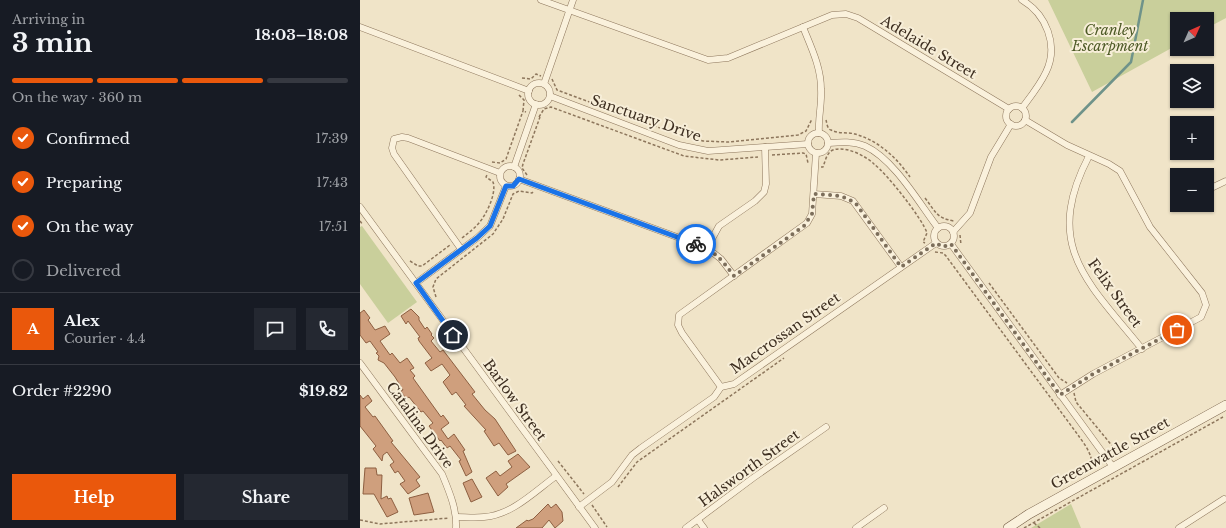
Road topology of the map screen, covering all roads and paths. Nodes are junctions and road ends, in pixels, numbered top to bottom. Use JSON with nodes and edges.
{"nodes":[{"id":1,"x":541,"y":0,"type":"edge"},
{"id":2,"x":573,"y":0,"type":"edge"},
{"id":3,"x":1022,"y":0,"type":"edge"},
{"id":4,"x":569,"y":11,"type":"junction"},
{"id":5,"x":360,"y":27,"type":"edge"},
{"id":6,"x":804,"y":27,"type":"junction"},
{"id":7,"x":544,"y":84,"type":"junction"},
{"id":8,"x":529,"y":91,"type":"junction"},
{"id":9,"x":516,"y":93,"type":"dead end"},
{"id":10,"x":550,"y":96,"type":"junction"},
{"id":11,"x":536,"y":104,"type":"junction"},
{"id":12,"x":1022,"y":108,"type":"junction"},
{"id":13,"x":1009,"y":109,"type":"junction"},
{"id":14,"x":523,"y":111,"type":"junction"},
{"id":15,"x":532,"y":114,"type":"junction"},
{"id":16,"x":1025,"y":120,"type":"junction"},
{"id":17,"x":1012,"y":124,"type":"junction"},
{"id":18,"x":819,"y":133,"type":"junction"},
{"id":19,"x":828,"y":143,"type":"junction"},
{"id":20,"x":808,"y":144,"type":"junction"},
{"id":21,"x":765,"y":147,"type":"junction"},
{"id":22,"x":816,"y":153,"type":"junction"},
{"id":23,"x":765,"y":156,"type":"junction"},
{"id":24,"x":1089,"y":156,"type":"junction"},
{"id":25,"x":514,"y":167,"type":"junction"},
{"id":26,"x":815,"y":167,"type":"junction"},
{"id":27,"x":489,"y":169,"type":"junction"},
{"id":28,"x":500,"y":173,"type":"junction"},
{"id":29,"x":519,"y":179,"type":"junction"},
{"id":30,"x":1226,"y":181,"type":"edge"},
{"id":31,"x":506,"y":186,"type":"junction"},
{"id":32,"x":1214,"y":187,"type":"edge"},
{"id":33,"x":814,"y":194,"type":"junction"},
{"id":34,"x":360,"y":207,"type":"edge"},
{"id":35,"x":360,"y":221,"type":"edge"},
{"id":36,"x":363,"y":225,"type":"dead end"},
{"id":37,"x":938,"y":228,"type":"junction"},
{"id":38,"x":953,"y":232,"type":"junction"},
{"id":39,"x":456,"y":242,"type":"junction"},
{"id":40,"x":936,"y":243,"type":"junction"},
{"id":41,"x":951,"y":244,"type":"junction"},
{"id":42,"x":707,"y":248,"type":"junction"},
{"id":43,"x":461,"y":249,"type":"junction"},
{"id":44,"x":928,"y":249,"type":"junction"},
{"id":45,"x":410,"y":261,"type":"dead end"},
{"id":46,"x":901,"y":267,"type":"junction"},
{"id":47,"x":734,"y":276,"type":"junction"},
{"id":48,"x":416,"y":283,"type":"junction"},
{"id":49,"x":1142,"y":349,"type":"junction"},
{"id":50,"x":786,"y":357,"type":"dead end"},
{"id":51,"x":360,"y":363,"type":"edge"},
{"id":52,"x":721,"y":387,"type":"junction"},
{"id":53,"x":1060,"y":395,"type":"junction"},
{"id":54,"x":1226,"y":406,"type":"edge"},
{"id":55,"x":1222,"y":417,"type":"dead end"},
{"id":56,"x":826,"y":427,"type":"dead end"},
{"id":57,"x":558,"y":461,"type":"dead end"},
{"id":58,"x":1113,"y":467,"type":"junction"},
{"id":59,"x":1085,"y":474,"type":"dead end"},
{"id":60,"x":556,"y":476,"type":"junction"},
{"id":61,"x":614,"y":489,"type":"dead end"},
{"id":62,"x":1224,"y":499,"type":"dead end"},
{"id":63,"x":588,"y":500,"type":"junction"},
{"id":64,"x":596,"y":504,"type":"dead end"},
{"id":65,"x":579,"y":507,"type":"junction"},
{"id":66,"x":594,"y":507,"type":"junction"},
{"id":67,"x":884,"y":508,"type":"dead end"},
{"id":68,"x":456,"y":517,"type":"junction"},
{"id":69,"x":360,"y":520,"type":"edge"},
{"id":70,"x":698,"y":520,"type":"junction"},
{"id":71,"x":1034,"y":523,"type":"junction"},
{"id":72,"x":607,"y":527,"type":"dead end"},
{"id":73,"x":456,"y":528,"type":"edge"},
{"id":74,"x":595,"y":528,"type":"edge"},
{"id":75,"x":686,"y":528,"type":"edge"},
{"id":76,"x":704,"y":528,"type":"edge"},
{"id":77,"x":856,"y":528,"type":"edge"},
{"id":78,"x":1008,"y":528,"type":"edge"},
{"id":79,"x":1024,"y":528,"type":"edge"},
{"id":80,"x":1040,"y":528,"type":"edge"},
{"id":81,"x":1179,"y":528,"type":"edge"}],
"edges":[{"from":1,"to":4,"type":"street","name":"Adelaide Street"},
{"from":2,"to":4,"type":"street"},
{"from":3,"to":12,"type":"street"},
{"from":4,"to":6,"type":"street","name":"Adelaide Street"},
{"from":4,"to":7,"type":"street"},
{"from":5,"to":8,"type":"street"},
{"from":6,"to":13,"type":"street","name":"Adelaide Street"},
{"from":6,"to":18,"type":"street"},
{"from":7,"to":8,"type":"street"},
{"from":7,"to":10,"type":"street"},
{"from":8,"to":11,"type":"street"},
{"from":9,"to":14,"type":"path"},
{"from":10,"to":11,"type":"street"},
{"from":10,"to":21,"type":"street","name":"Sanctuary Drive"},
{"from":11,"to":15,"type":"street"},
{"from":12,"to":13,"type":"street"},
{"from":12,"to":16,"type":"street"},
{"from":13,"to":17,"type":"street"},
{"from":14,"to":15,"type":"path"},
{"from":14,"to":27,"type":"path"},
{"from":15,"to":23,"type":"path"},
{"from":15,"to":25,"type":"street"},
{"from":16,"to":17,"type":"street"},
{"from":16,"to":24,"type":"street"},
{"from":17,"to":38,"type":"street"},
{"from":18,"to":19,"type":"street"},
{"from":18,"to":20,"type":"street"},
{"from":19,"to":22,"type":"street"},
{"from":19,"to":37,"type":"street"},
{"from":20,"to":21,"type":"street","name":"Sanctuary Drive"},
{"from":20,"to":22,"type":"street"},
{"from":21,"to":23,"type":"street"},
{"from":22,"to":26,"type":"street"},
{"from":23,"to":26,"type":"path"},
{"from":23,"to":42,"type":"street"},
{"from":24,"to":49,"type":"street","name":"Felix Street"},
{"from":24,"to":49,"type":"street"},
{"from":25,"to":28,"type":"street"},
{"from":25,"to":29,"type":"street"},
{"from":26,"to":33,"type":"street"},
{"from":26,"to":44,"type":"path"},
{"from":27,"to":28,"type":"street"},
{"from":27,"to":39,"type":"path"},
{"from":27,"to":39,"type":"street"},
{"from":28,"to":31,"type":"street"},
{"from":29,"to":31,"type":"street"},
{"from":29,"to":42,"type":"street"},
{"from":30,"to":32,"type":"street"},
{"from":31,"to":43,"type":"street"},
{"from":33,"to":46,"type":"street"},
{"from":33,"to":47,"type":"street"},
{"from":34,"to":48,"type":"street","name":"Barlow Street"},
{"from":35,"to":36,"type":"path"},
{"from":37,"to":38,"type":"street"},
{"from":37,"to":40,"type":"street"},
{"from":38,"to":41,"type":"street"},
{"from":39,"to":43,"type":"street"},
{"from":39,"to":45,"type":"path"},
{"from":40,"to":41,"type":"street"},
{"from":40,"to":44,"type":"street","name":"Maccrossan Street"},
{"from":41,"to":53,"type":"street"},
{"from":42,"to":47,"type":"street"},
{"from":43,"to":48,"type":"street"},
{"from":44,"to":46,"type":"street","name":"Maccrossan Street"},
{"from":44,"to":59,"type":"path"},
{"from":46,"to":52,"type":"street","name":"Maccrossan Street"},
{"from":47,"to":52,"type":"street"},
{"from":48,"to":60,"type":"street","name":"Barlow Street"},
{"from":49,"to":53,"type":"street"},
{"from":50,"to":61,"type":"path"},
{"from":51,"to":68,"type":"street","name":"Catalina Drive"},
{"from":52,"to":63,"type":"street","name":"Maccrossan Street"},
{"from":53,"to":58,"type":"street"},
{"from":54,"to":58,"type":"main road","name":"Greenwattle Street"},
{"from":55,"to":71,"type":"path"},
{"from":56,"to":70,"type":"street","name":"Halsworth Street"},
{"from":57,"to":63,"type":"path"},
{"from":58,"to":78,"type":"main road","name":"Greenwattle Street"},
{"from":60,"to":65,"type":"street","name":"Barlow Street"},
{"from":60,"to":68,"type":"street"},
{"from":62,"to":81,"type":"street"},
{"from":63,"to":65,"type":"street","name":"Maccrossan Street"},
{"from":63,"to":66,"type":"path"},
{"from":64,"to":66,"type":"path"},
{"from":65,"to":74,"type":"street","name":"Barlow Street"},
{"from":66,"to":72,"type":"path"},
{"from":67,"to":77,"type":"street"},
{"from":68,"to":69,"type":"path"},
{"from":68,"to":73,"type":"street","name":"Catalina Drive"},
{"from":70,"to":75,"type":"street","name":"Halsworth Street"},
{"from":70,"to":76,"type":"street"},
{"from":71,"to":79,"type":"path"},
{"from":71,"to":80,"type":"path"}]}
